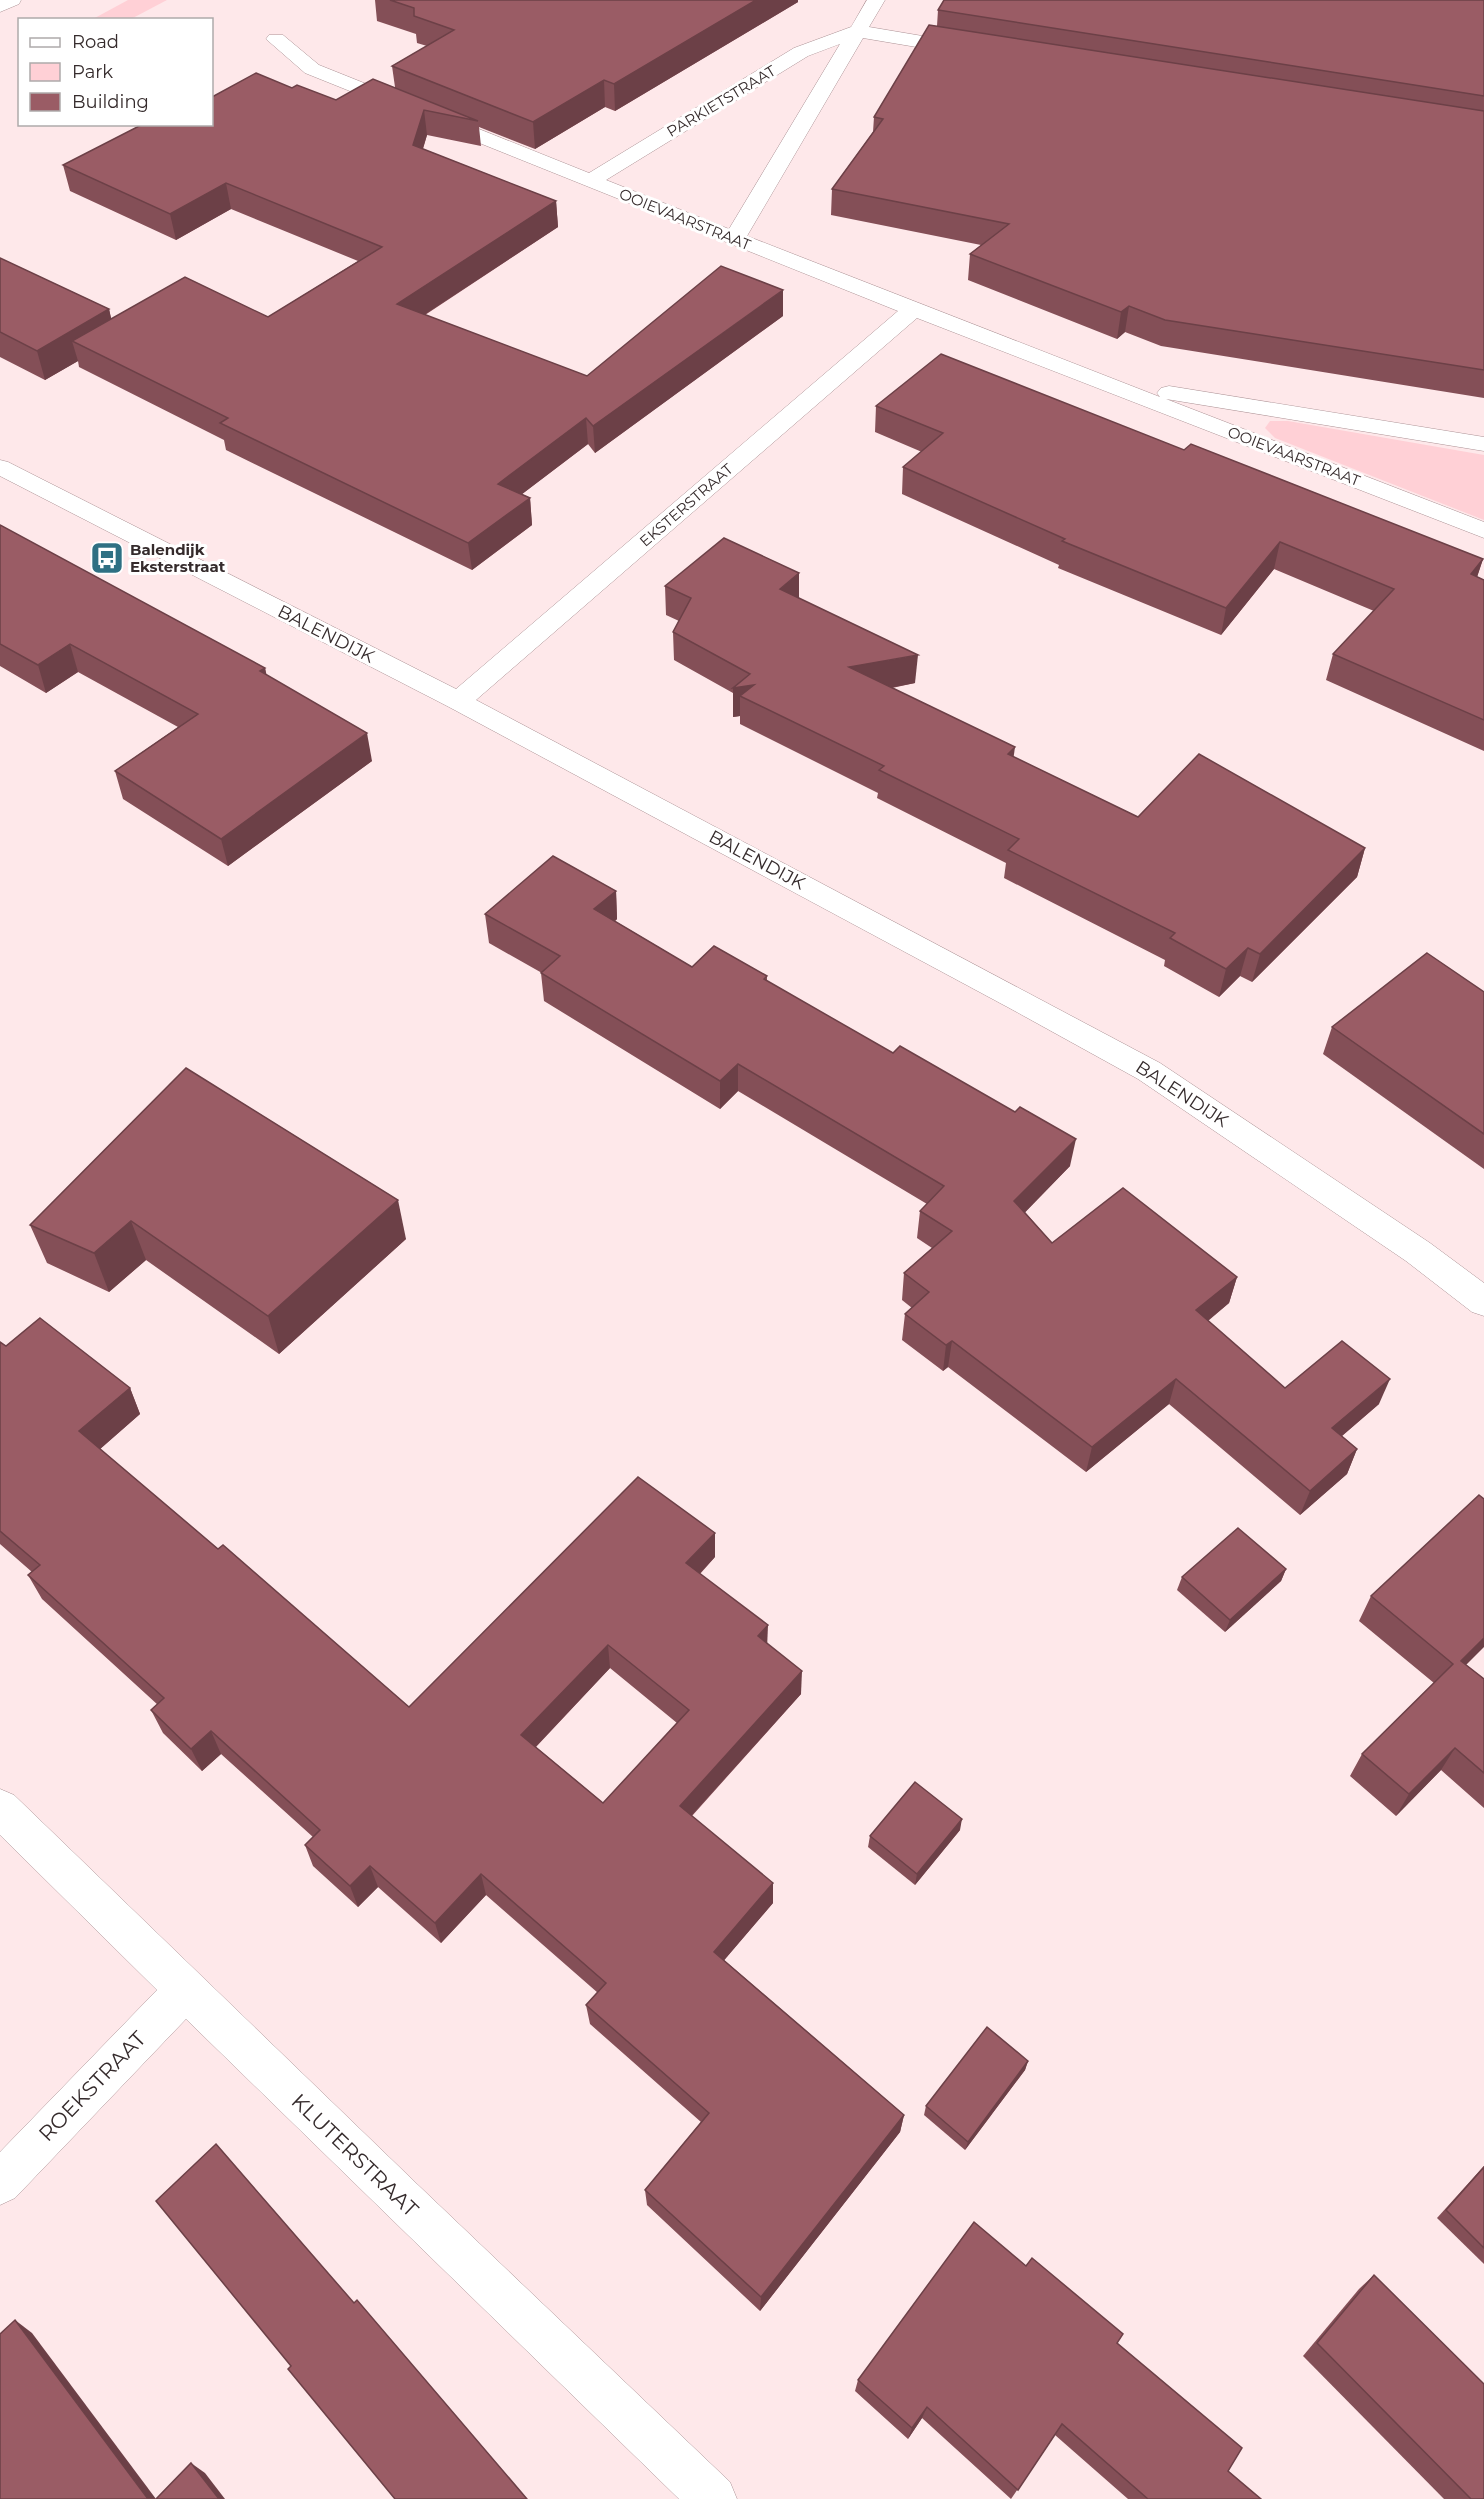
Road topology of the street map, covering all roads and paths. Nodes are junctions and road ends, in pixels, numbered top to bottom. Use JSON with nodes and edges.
{"nodes":[{"id":1,"x":12,"y":0,"type":"edge"},
{"id":2,"x":876,"y":0,"type":"edge"},
{"id":3,"x":0,"y":6,"type":"edge"},
{"id":4,"x":857,"y":31,"type":"junction"},
{"id":5,"x":276,"y":39,"type":"dead end"},
{"id":6,"x":983,"y":52,"type":"edge"},
{"id":7,"x":590,"y":181,"type":"junction"},
{"id":8,"x":734,"y":239,"type":"junction"},
{"id":9,"x":914,"y":309,"type":"junction"},
{"id":10,"x":1103,"y":382,"type":"junction"},
{"id":11,"x":1484,"y":444,"type":"edge"},
{"id":12,"x":0,"y":467,"type":"edge"},
{"id":13,"x":1484,"y":531,"type":"edge"},
{"id":14,"x":458,"y":701,"type":"junction"},
{"id":15,"x":1484,"y":1302,"type":"edge"},
{"id":16,"x":0,"y":1808,"type":"edge"},
{"id":17,"x":185,"y":1989,"type":"junction"},
{"id":18,"x":0,"y":2183,"type":"edge"},
{"id":19,"x":713,"y":2499,"type":"edge"}],
"edges":[{"from":1,"to":3,"type":"street"},
{"from":2,"to":4,"type":"street"},
{"from":4,"to":6,"type":"street"},
{"from":4,"to":7,"type":"street","name":"PARKIETSTRAAT"},
{"from":4,"to":8,"type":"street"},
{"from":5,"to":7,"type":"street","name":"OOIEVAARSTRAAT"},
{"from":7,"to":8,"type":"street","name":"OOIEVAARSTRAAT"},
{"from":8,"to":9,"type":"street","name":"OOIEVAARSTRAAT"},
{"from":9,"to":10,"type":"street","name":"OOIEVAARSTRAAT"},
{"from":9,"to":14,"type":"street","name":"EKSTERSTRAAT"},
{"from":10,"to":11,"type":"street","name":"OOIEVAARSTRAAT"},
{"from":10,"to":13,"type":"street","name":"OOIEVAARSTRAAT"},
{"from":12,"to":14,"type":"street","name":"BALENDIJK"},
{"from":14,"to":15,"type":"street","name":"BALENDIJK"},
{"from":16,"to":17,"type":"street","name":"KLUTERSTRAAT"},
{"from":17,"to":18,"type":"street","name":"ROEKSTRAAT"},
{"from":17,"to":19,"type":"street","name":"KLUTERSTRAAT"}]}
